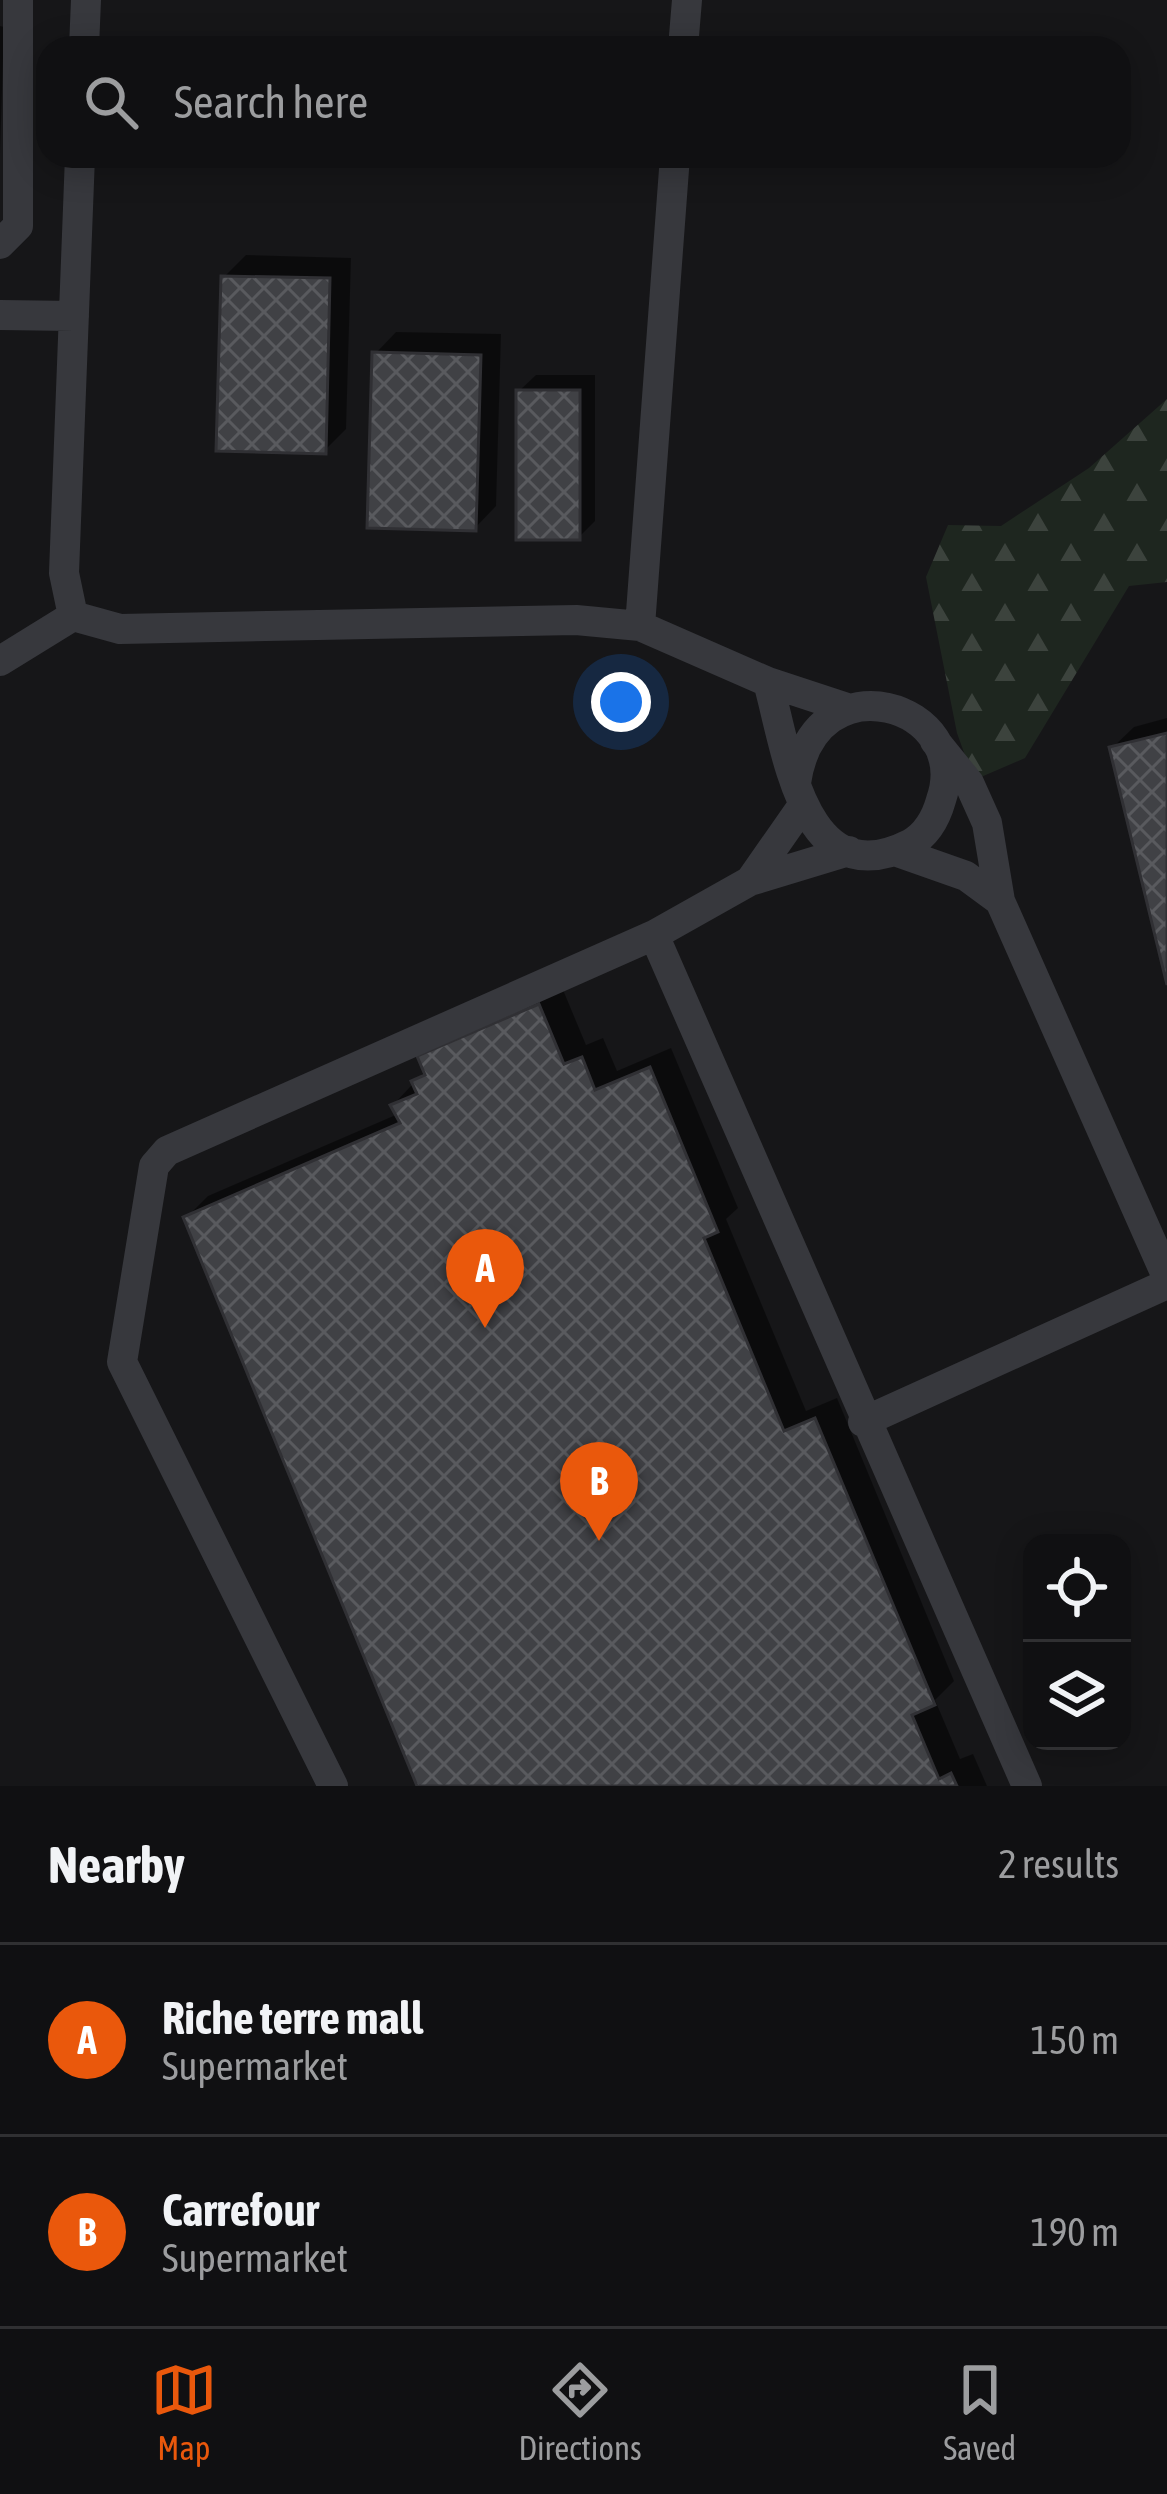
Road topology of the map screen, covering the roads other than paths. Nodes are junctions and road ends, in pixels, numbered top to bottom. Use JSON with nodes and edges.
{"nodes":[{"id":1,"x":18,"y":0,"type":"edge"},
{"id":2,"x":86,"y":0,"type":"edge"},
{"id":3,"x":686,"y":0,"type":"edge"},
{"id":4,"x":84,"y":36,"type":"edge"},
{"id":5,"x":684,"y":36,"type":"edge"},
{"id":6,"x":80,"y":168,"type":"edge"},
{"id":7,"x":674,"y":168,"type":"edge"},
{"id":8,"x":0,"y":244,"type":"edge"},
{"id":9,"x":0,"y":315,"type":"edge"},
{"id":10,"x":74,"y":316,"type":"junction"},
{"id":11,"x":73,"y":616,"type":"junction"},
{"id":12,"x":640,"y":626,"type":"junction"},
{"id":13,"x":0,"y":661,"type":"edge"},
{"id":14,"x":768,"y":682,"type":"junction"},
{"id":15,"x":847,"y":708,"type":"junction"},
{"id":16,"x":935,"y":740,"type":"junction"},
{"id":17,"x":799,"y":796,"type":"junction"},
{"id":18,"x":849,"y":851,"type":"junction"},
{"id":19,"x":895,"y":851,"type":"junction"},
{"id":20,"x":750,"y":881,"type":"junction"},
{"id":21,"x":1000,"y":901,"type":"junction"},
{"id":22,"x":654,"y":934,"type":"junction"},
{"id":23,"x":1167,"y":1281,"type":"edge"},
{"id":24,"x":863,"y":1422,"type":"junction"},
{"id":25,"x":333,"y":1786,"type":"edge"},
{"id":26,"x":1027,"y":1786,"type":"edge"}],
"edges":[{"from":1,"to":8,"type":"street"},
{"from":2,"to":4,"type":"street"},
{"from":3,"to":5,"type":"street"},
{"from":6,"to":10,"type":"street"},
{"from":7,"to":12,"type":"street"},
{"from":9,"to":10,"type":"street"},
{"from":10,"to":11,"type":"street"},
{"from":11,"to":12,"type":"street"},
{"from":11,"to":13,"type":"street"},
{"from":12,"to":14,"type":"street"},
{"from":14,"to":15,"type":"street"},
{"from":14,"to":17,"type":"street"},
{"from":15,"to":16,"type":"street"},
{"from":15,"to":17,"type":"street"},
{"from":16,"to":19,"type":"street"},
{"from":16,"to":21,"type":"street"},
{"from":17,"to":18,"type":"street"},
{"from":17,"to":20,"type":"street"},
{"from":18,"to":19,"type":"street"},
{"from":18,"to":20,"type":"street"},
{"from":19,"to":21,"type":"street"},
{"from":20,"to":22,"type":"street"},
{"from":21,"to":23,"type":"street"},
{"from":22,"to":24,"type":"street"},
{"from":22,"to":25,"type":"street"},
{"from":23,"to":24,"type":"street"},
{"from":24,"to":26,"type":"street"}]}
